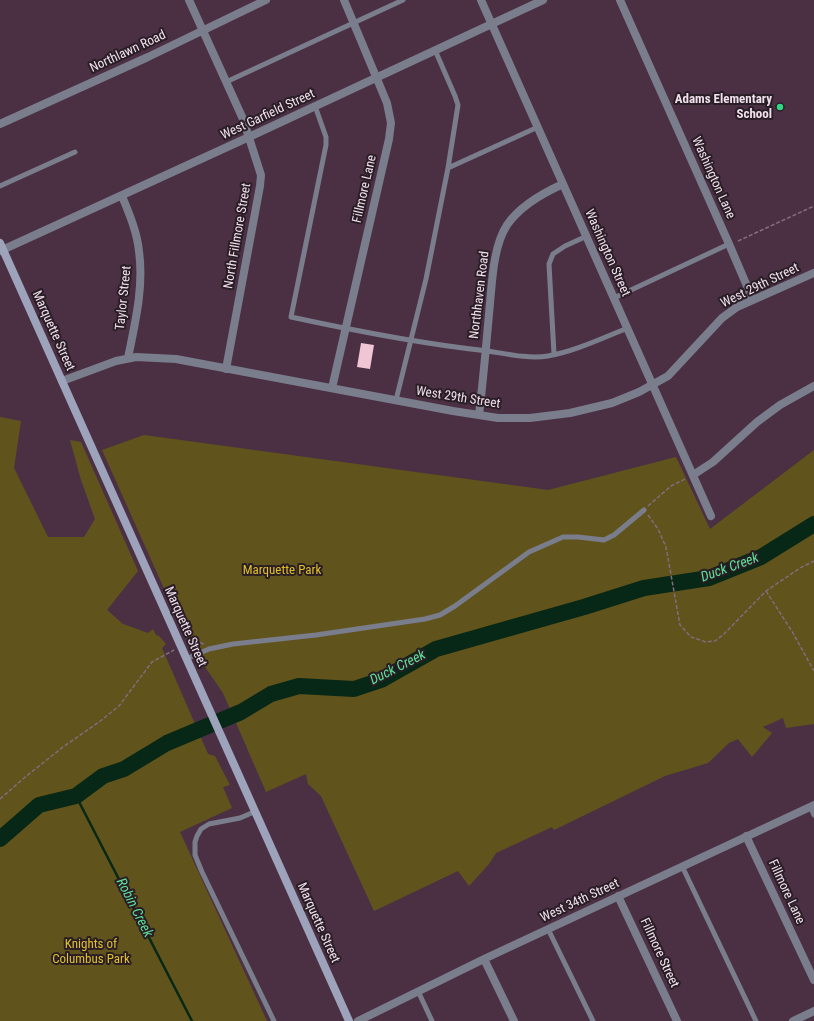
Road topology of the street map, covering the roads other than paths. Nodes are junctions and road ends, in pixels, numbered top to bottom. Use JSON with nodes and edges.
{"nodes":[{"id":1,"x":189,"y":0,"type":"edge"},
{"id":2,"x":266,"y":0,"type":"edge"},
{"id":3,"x":344,"y":0,"type":"edge"},
{"id":4,"x":403,"y":0,"type":"edge"},
{"id":5,"x":481,"y":0,"type":"edge"},
{"id":6,"x":543,"y":0,"type":"edge"},
{"id":7,"x":620,"y":0,"type":"edge"},
{"id":8,"x":354,"y":23,"type":"junction"},
{"id":9,"x":492,"y":24,"type":"junction"},
{"id":10,"x":203,"y":30,"type":"junction"},
{"id":11,"x":435,"y":50,"type":"junction"},
{"id":12,"x":377,"y":77,"type":"junction"},
{"id":13,"x":226,"y":82,"type":"junction"},
{"id":14,"x":315,"y":106,"type":"junction"},
{"id":15,"x":0,"y":124,"type":"edge"},
{"id":16,"x":538,"y":127,"type":"junction"},
{"id":17,"x":249,"y":137,"type":"junction"},
{"id":18,"x":75,"y":152,"type":"dead end"},
{"id":19,"x":448,"y":168,"type":"junction"},
{"id":20,"x":563,"y":184,"type":"junction"},
{"id":21,"x":0,"y":186,"type":"edge"},
{"id":22,"x":122,"y":196,"type":"junction"},
{"id":23,"x":587,"y":236,"type":"junction"},
{"id":24,"x":730,"y":244,"type":"junction"},
{"id":25,"x":1,"y":248,"type":"edge"},
{"id":26,"x":814,"y":272,"type":"edge"},
{"id":27,"x":614,"y":298,"type":"junction"},
{"id":28,"x":753,"y":300,"type":"junction"},
{"id":29,"x":628,"y":328,"type":"junction"},
{"id":30,"x":346,"y":329,"type":"junction"},
{"id":31,"x":411,"y":340,"type":"junction"},
{"id":32,"x":486,"y":351,"type":"junction"},
{"id":33,"x":554,"y":354,"type":"junction"},
{"id":34,"x":128,"y":358,"type":"junction"},
{"id":35,"x":226,"y":368,"type":"junction"},
{"id":36,"x":62,"y":381,"type":"junction"},
{"id":37,"x":653,"y":384,"type":"junction"},
{"id":38,"x":814,"y":386,"type":"edge"},
{"id":39,"x":332,"y":388,"type":"junction"},
{"id":40,"x":396,"y":400,"type":"junction"},
{"id":41,"x":479,"y":415,"type":"junction"},
{"id":42,"x":693,"y":475,"type":"junction"},
{"id":43,"x":644,"y":510,"type":"road end"},
{"id":44,"x":711,"y":516,"type":"dead end"},
{"id":45,"x":186,"y":659,"type":"junction"},
{"id":46,"x":812,"y":806,"type":"edge"},
{"id":47,"x":254,"y":812,"type":"junction"},
{"id":48,"x":814,"y":815,"type":"edge"},
{"id":49,"x":746,"y":836,"type":"junction"},
{"id":50,"x":682,"y":866,"type":"junction"},
{"id":51,"x":618,"y":896,"type":"junction"},
{"id":52,"x":548,"y":929,"type":"junction"},
{"id":53,"x":484,"y":959,"type":"junction"},
{"id":54,"x":814,"y":980,"type":"edge"},
{"id":55,"x":418,"y":991,"type":"junction"},
{"id":56,"x":814,"y":1011,"type":"edge"},
{"id":57,"x":274,"y":1021,"type":"edge"},
{"id":58,"x":349,"y":1021,"type":"edge"},
{"id":59,"x":358,"y":1021,"type":"edge"},
{"id":60,"x":432,"y":1021,"type":"edge"},
{"id":61,"x":514,"y":1021,"type":"edge"},
{"id":62,"x":593,"y":1021,"type":"edge"},
{"id":63,"x":677,"y":1021,"type":"edge"},
{"id":64,"x":756,"y":1021,"type":"edge"},
{"id":65,"x":793,"y":1021,"type":"edge"}],
"edges":[{"from":1,"to":10,"type":"street","name":"North Fillmore Street"},
{"from":2,"to":10,"type":"street","name":"Northlawn Road"},
{"from":3,"to":8,"type":"street","name":"Fillmore Lane"},
{"from":4,"to":8,"type":"lane"},
{"from":5,"to":9,"type":"street","name":"Washington Street"},
{"from":6,"to":9,"type":"street","name":"West Garfield Street"},
{"from":7,"to":24,"type":"street","name":"Washington Lane"},
{"from":8,"to":12,"type":"street","name":"Fillmore Lane"},
{"from":8,"to":13,"type":"lane"},
{"from":9,"to":11,"type":"street","name":"West Garfield Street"},
{"from":9,"to":16,"type":"street","name":"Washington Street"},
{"from":10,"to":13,"type":"street","name":"North Fillmore Street"},
{"from":10,"to":15,"type":"street","name":"Northlawn Road"},
{"from":11,"to":12,"type":"street","name":"West Garfield Street"},
{"from":11,"to":19,"type":"lane"},
{"from":12,"to":14,"type":"street","name":"West Garfield Street"},
{"from":12,"to":30,"type":"street","name":"Fillmore Lane"},
{"from":13,"to":17,"type":"street","name":"North Fillmore Street"},
{"from":14,"to":17,"type":"street","name":"West Garfield Street"},
{"from":14,"to":30,"type":"lane"},
{"from":16,"to":19,"type":"lane"},
{"from":16,"to":20,"type":"street","name":"Washington Street"},
{"from":17,"to":22,"type":"street","name":"West Garfield Street"},
{"from":17,"to":35,"type":"street","name":"North Fillmore Street"},
{"from":18,"to":21,"type":"lane"},
{"from":19,"to":31,"type":"lane"},
{"from":20,"to":23,"type":"street","name":"Washington Street"},
{"from":20,"to":32,"type":"street","name":"Northhaven Road"},
{"from":22,"to":25,"type":"street","name":"West Garfield Street"},
{"from":22,"to":34,"type":"street","name":"Taylor Street"},
{"from":23,"to":27,"type":"street","name":"Washington Street"},
{"from":23,"to":33,"type":"lane"},
{"from":24,"to":27,"type":"lane"},
{"from":24,"to":28,"type":"street","name":"Washington Lane"},
{"from":25,"to":36,"type":"main road","name":"Marquette Street"},
{"from":26,"to":28,"type":"street","name":"West 29th Street"},
{"from":27,"to":29,"type":"street","name":"Washington Street"},
{"from":28,"to":37,"type":"street","name":"West 29th Street"},
{"from":29,"to":33,"type":"lane"},
{"from":29,"to":37,"type":"street","name":"Washington Street"},
{"from":30,"to":31,"type":"lane"},
{"from":30,"to":39,"type":"street","name":"Fillmore Lane"},
{"from":31,"to":32,"type":"lane"},
{"from":31,"to":40,"type":"lane"},
{"from":32,"to":33,"type":"lane"},
{"from":32,"to":41,"type":"street","name":"Northhaven Road"},
{"from":34,"to":35,"type":"street","name":"West 29th Street"},
{"from":34,"to":36,"type":"street","name":"West 29th Street"},
{"from":35,"to":39,"type":"street","name":"West 29th Street"},
{"from":36,"to":45,"type":"main road","name":"Marquette Street"},
{"from":37,"to":41,"type":"street","name":"West 29th Street"},
{"from":37,"to":42,"type":"street","name":"Washington Street"},
{"from":38,"to":42,"type":"street"},
{"from":39,"to":40,"type":"street","name":"West 29th Street"},
{"from":40,"to":41,"type":"street","name":"West 29th Street"},
{"from":42,"to":44,"type":"street","name":"Washington Street"},
{"from":43,"to":45,"type":"lane"},
{"from":45,"to":47,"type":"main road","name":"Marquette Street"},
{"from":46,"to":48,"type":"lane"},
{"from":46,"to":49,"type":"street","name":"West 34th Street"},
{"from":47,"to":57,"type":"lane"},
{"from":47,"to":58,"type":"main road","name":"Marquette Street"},
{"from":49,"to":50,"type":"street","name":"West 34th Street"},
{"from":49,"to":54,"type":"street","name":"Fillmore Lane"},
{"from":50,"to":51,"type":"street","name":"West 34th Street"},
{"from":50,"to":64,"type":"lane"},
{"from":51,"to":52,"type":"street","name":"West 34th Street"},
{"from":51,"to":63,"type":"street","name":"Fillmore Street"},
{"from":52,"to":53,"type":"street","name":"West 34th Street"},
{"from":52,"to":62,"type":"lane"},
{"from":53,"to":55,"type":"street","name":"West 34th Street"},
{"from":53,"to":61,"type":"street"},
{"from":55,"to":59,"type":"street","name":"West 34th Street"},
{"from":55,"to":60,"type":"lane"},
{"from":56,"to":65,"type":"street"}]}
